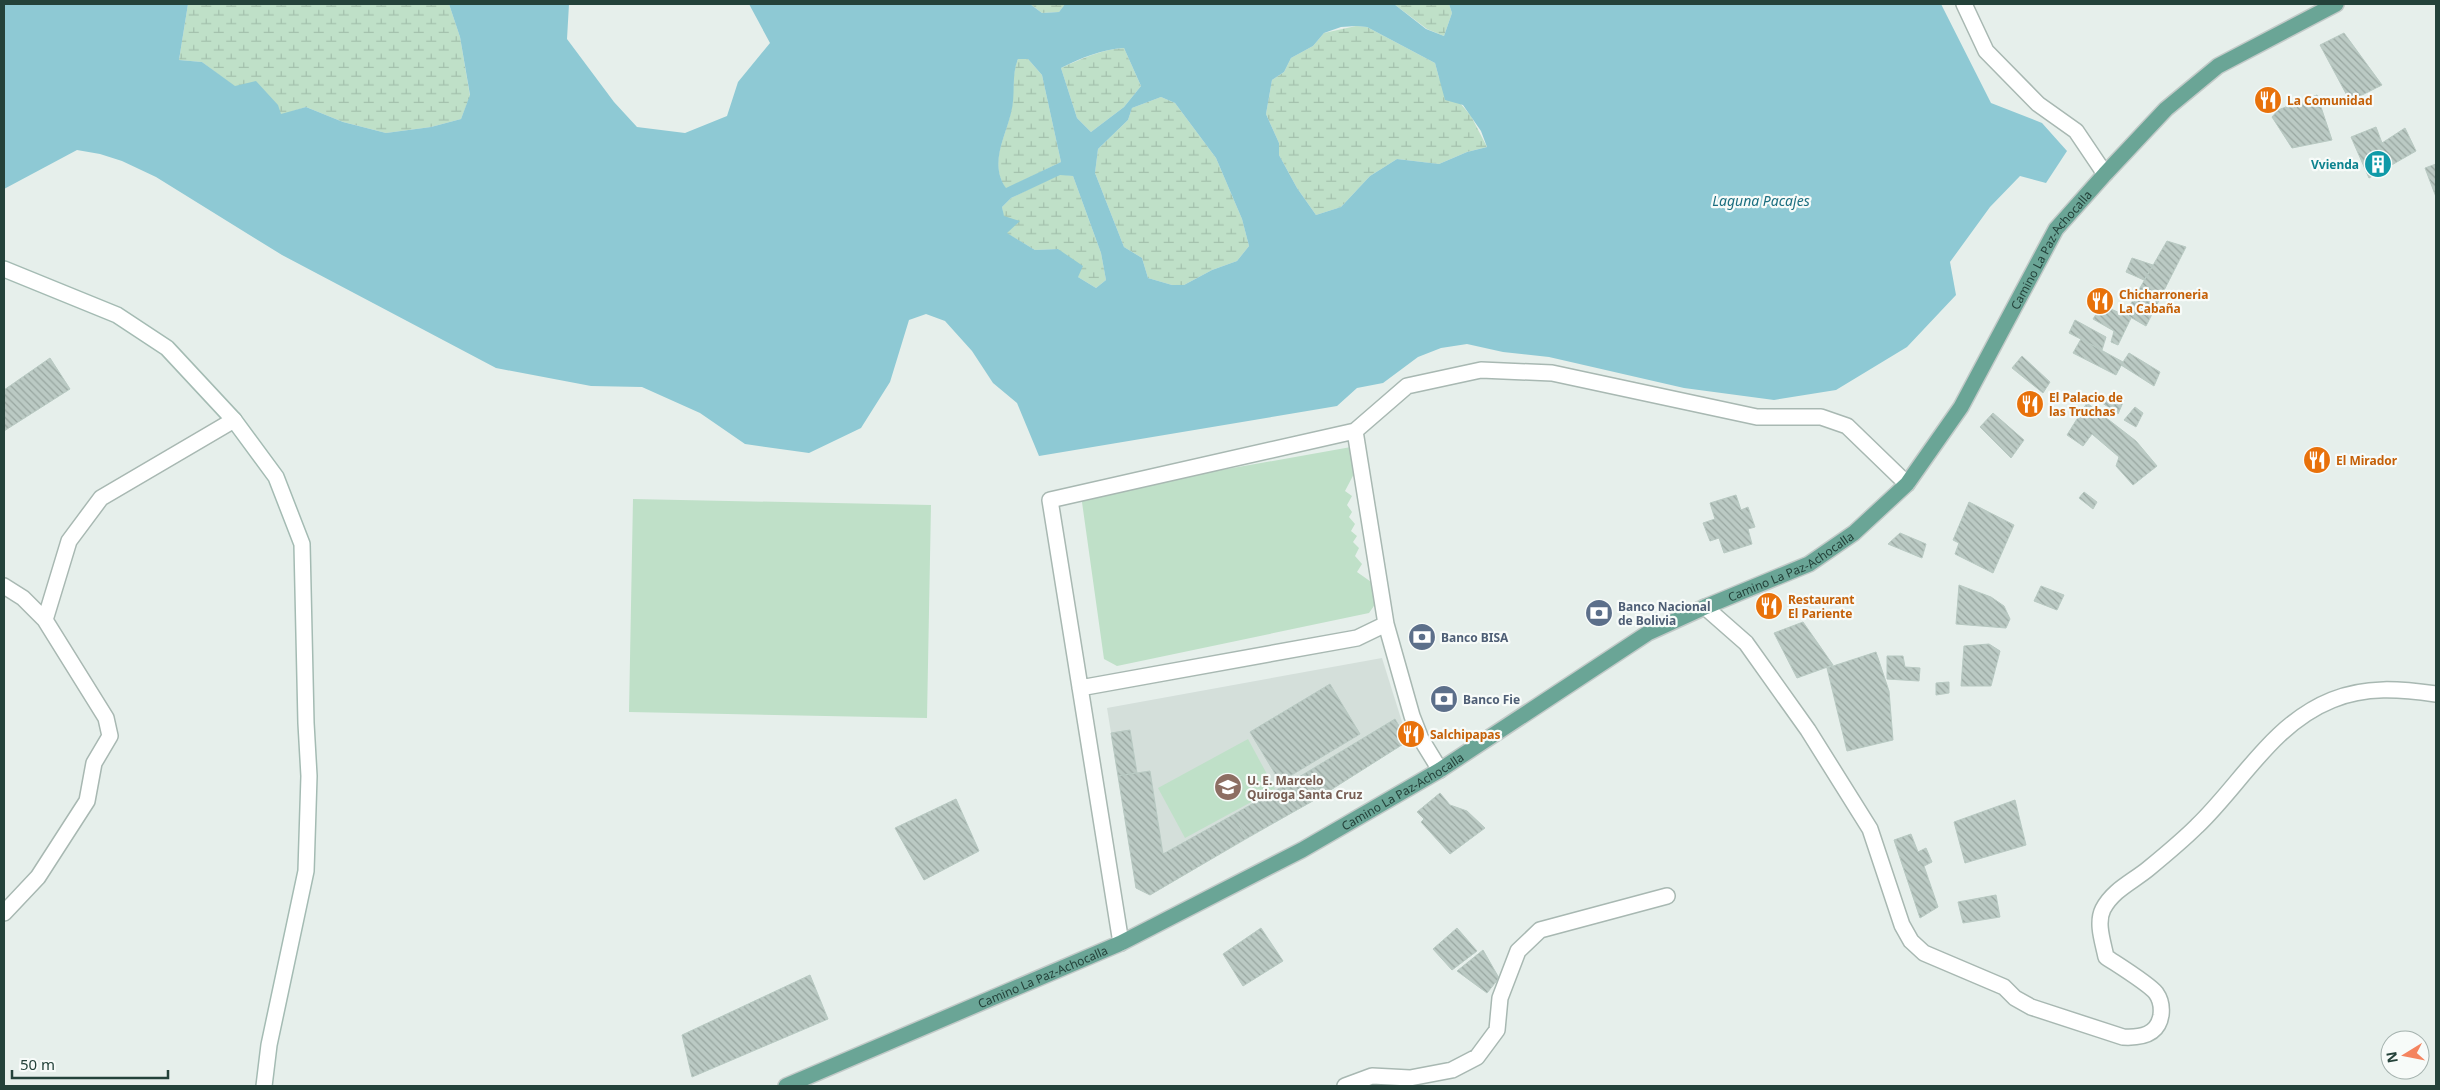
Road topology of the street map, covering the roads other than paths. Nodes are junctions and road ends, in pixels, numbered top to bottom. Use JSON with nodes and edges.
{"nodes":[{"id":1,"x":1964,"y":4,"type":"edge"},
{"id":2,"x":2336,"y":4,"type":"edge"},
{"id":3,"x":2105,"y":174,"type":"junction"},
{"id":4,"x":4,"y":269,"type":"edge"},
{"id":5,"x":234,"y":420,"type":"junction"},
{"id":6,"x":1355,"y":430,"type":"junction"},
{"id":7,"x":1907,"y":484,"type":"junction"},
{"id":8,"x":4,"y":586,"type":"edge"},
{"id":9,"x":1705,"y":607,"type":"junction"},
{"id":10,"x":45,"y":620,"type":"junction"},
{"id":11,"x":1386,"y":624,"type":"junction"},
{"id":12,"x":1080,"y":688,"type":"junction"},
{"id":13,"x":2436,"y":694,"type":"edge"},
{"id":14,"x":1440,"y":770,"type":"junction"},
{"id":15,"x":1667,"y":896,"type":"dead end"},
{"id":16,"x":4,"y":913,"type":"edge"},
{"id":17,"x":1121,"y":943,"type":"junction"},
{"id":18,"x":264,"y":1086,"type":"edge"},
{"id":19,"x":786,"y":1086,"type":"edge"},
{"id":20,"x":1345,"y":1086,"type":"edge"}],
"edges":[{"from":1,"to":3,"type":"street"},
{"from":2,"to":3,"type":"main road","name":"Camino La Paz-Achocalla"},
{"from":3,"to":7,"type":"main road","name":"Camino La Paz-Achocalla"},
{"from":4,"to":5,"type":"street"},
{"from":5,"to":10,"type":"street"},
{"from":5,"to":18,"type":"street"},
{"from":6,"to":7,"type":"street"},
{"from":6,"to":11,"type":"street"},
{"from":6,"to":12,"type":"street"},
{"from":7,"to":9,"type":"main road","name":"Camino La Paz-Achocalla"},
{"from":8,"to":10,"type":"street"},
{"from":9,"to":13,"type":"street"},
{"from":9,"to":14,"type":"main road","name":"Camino La Paz-Achocalla"},
{"from":10,"to":16,"type":"street"},
{"from":11,"to":12,"type":"street"},
{"from":11,"to":14,"type":"street"},
{"from":12,"to":17,"type":"street"},
{"from":14,"to":17,"type":"main road","name":"Camino La Paz-Achocalla"},
{"from":15,"to":20,"type":"street"},
{"from":17,"to":19,"type":"main road","name":"Camino La Paz-Achocalla"}]}
